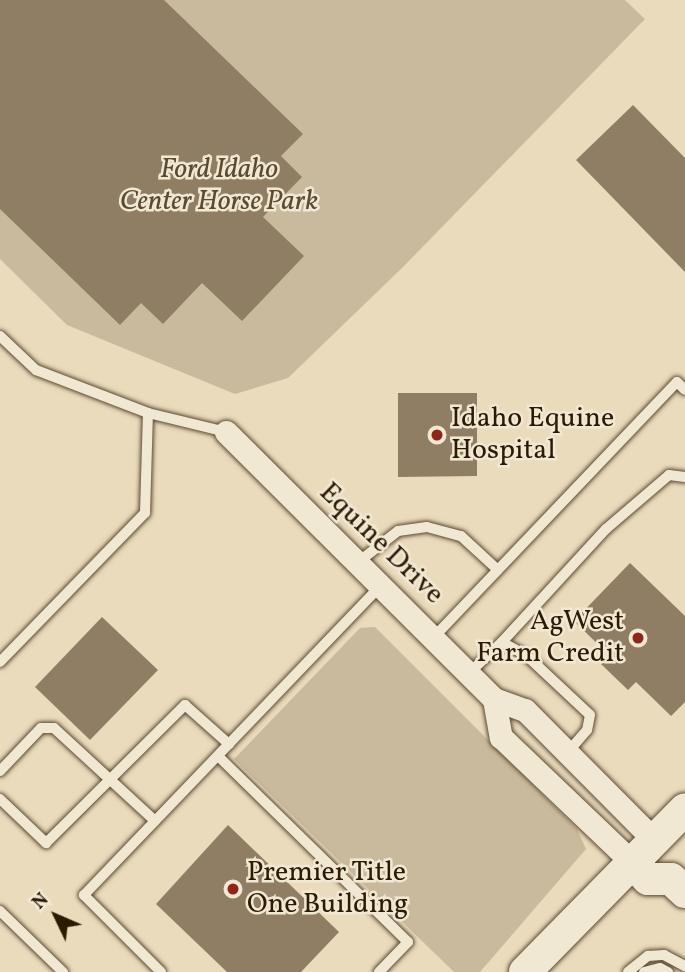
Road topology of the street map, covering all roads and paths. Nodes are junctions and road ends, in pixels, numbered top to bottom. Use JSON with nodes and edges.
{"nodes":[{"id":1,"x":0,"y":336,"type":"edge"},
{"id":2,"x":685,"y":390,"type":"edge"},
{"id":3,"x":148,"y":414,"type":"junction"},
{"id":4,"x":226,"y":432,"type":"joint"},
{"id":5,"x":685,"y":477,"type":"edge"},
{"id":6,"x":357,"y":563,"type":"junction"},
{"id":7,"x":498,"y":570,"type":"junction"},
{"id":8,"x":381,"y":585,"type":"junction"},
{"id":9,"x":434,"y":636,"type":"junction"},
{"id":10,"x":502,"y":642,"type":"junction"},
{"id":11,"x":0,"y":662,"type":"edge"},
{"id":12,"x":470,"y":672,"type":"junction"},
{"id":13,"x":494,"y":699,"type":"junction"},
{"id":14,"x":229,"y":744,"type":"junction"},
{"id":15,"x":568,"y":752,"type":"junction"},
{"id":16,"x":218,"y":756,"type":"junction"},
{"id":17,"x":0,"y":771,"type":"edge"},
{"id":18,"x":110,"y":780,"type":"junction"},
{"id":19,"x":0,"y":799,"type":"edge"},
{"id":20,"x":685,"y":808,"type":"edge"},
{"id":21,"x":155,"y":821,"type":"junction"},
{"id":22,"x":654,"y":840,"type":"junction"},
{"id":23,"x":633,"y":863,"type":"junction"},
{"id":24,"x":678,"y":886,"type":"edge"},
{"id":25,"x":0,"y":911,"type":"edge"},
{"id":26,"x":685,"y":966,"type":"edge"},
{"id":27,"x":63,"y":972,"type":"edge"},
{"id":28,"x":161,"y":972,"type":"edge"},
{"id":29,"x":379,"y":972,"type":"edge"},
{"id":30,"x":525,"y":972,"type":"edge"},
{"id":31,"x":628,"y":972,"type":"edge"},
{"id":32,"x":643,"y":972,"type":"edge"},
{"id":33,"x":668,"y":972,"type":"edge"}],
"edges":[{"from":1,"to":3,"type":"lane"},
{"from":2,"to":7,"type":"lane"},
{"from":3,"to":4,"type":"lane"},
{"from":3,"to":11,"type":"lane"},
{"from":4,"to":6,"type":"street","name":"Equine Drive"},
{"from":5,"to":10,"type":"lane"},
{"from":6,"to":7,"type":"lane"},
{"from":6,"to":8,"type":"street","name":"Equine Drive"},
{"from":7,"to":9,"type":"lane"},
{"from":8,"to":9,"type":"street","name":"Equine Drive"},
{"from":8,"to":14,"type":"lane"},
{"from":9,"to":12,"type":"street","name":"Equine Drive"},
{"from":10,"to":12,"type":"lane"},
{"from":10,"to":15,"type":"lane"},
{"from":12,"to":13,"type":"street","name":"Equine Drive"},
{"from":13,"to":15,"type":"street","name":"Equine Drive"},
{"from":13,"to":23,"type":"street"},
{"from":14,"to":16,"type":"lane"},
{"from":14,"to":18,"type":"lane"},
{"from":15,"to":22,"type":"street","name":"Equine Drive"},
{"from":16,"to":21,"type":"lane"},
{"from":16,"to":29,"type":"lane"},
{"from":17,"to":18,"type":"lane"},
{"from":18,"to":19,"type":"lane"},
{"from":18,"to":21,"type":"lane"},
{"from":20,"to":22,"type":"main road"},
{"from":21,"to":28,"type":"lane"},
{"from":22,"to":23,"type":"main road"},
{"from":22,"to":24,"type":"main road"},
{"from":23,"to":24,"type":"main road"},
{"from":23,"to":30,"type":"main road"},
{"from":25,"to":27,"type":"lane"},
{"from":26,"to":31,"type":"lane"},
{"from":32,"to":33,"type":"lane"}]}
